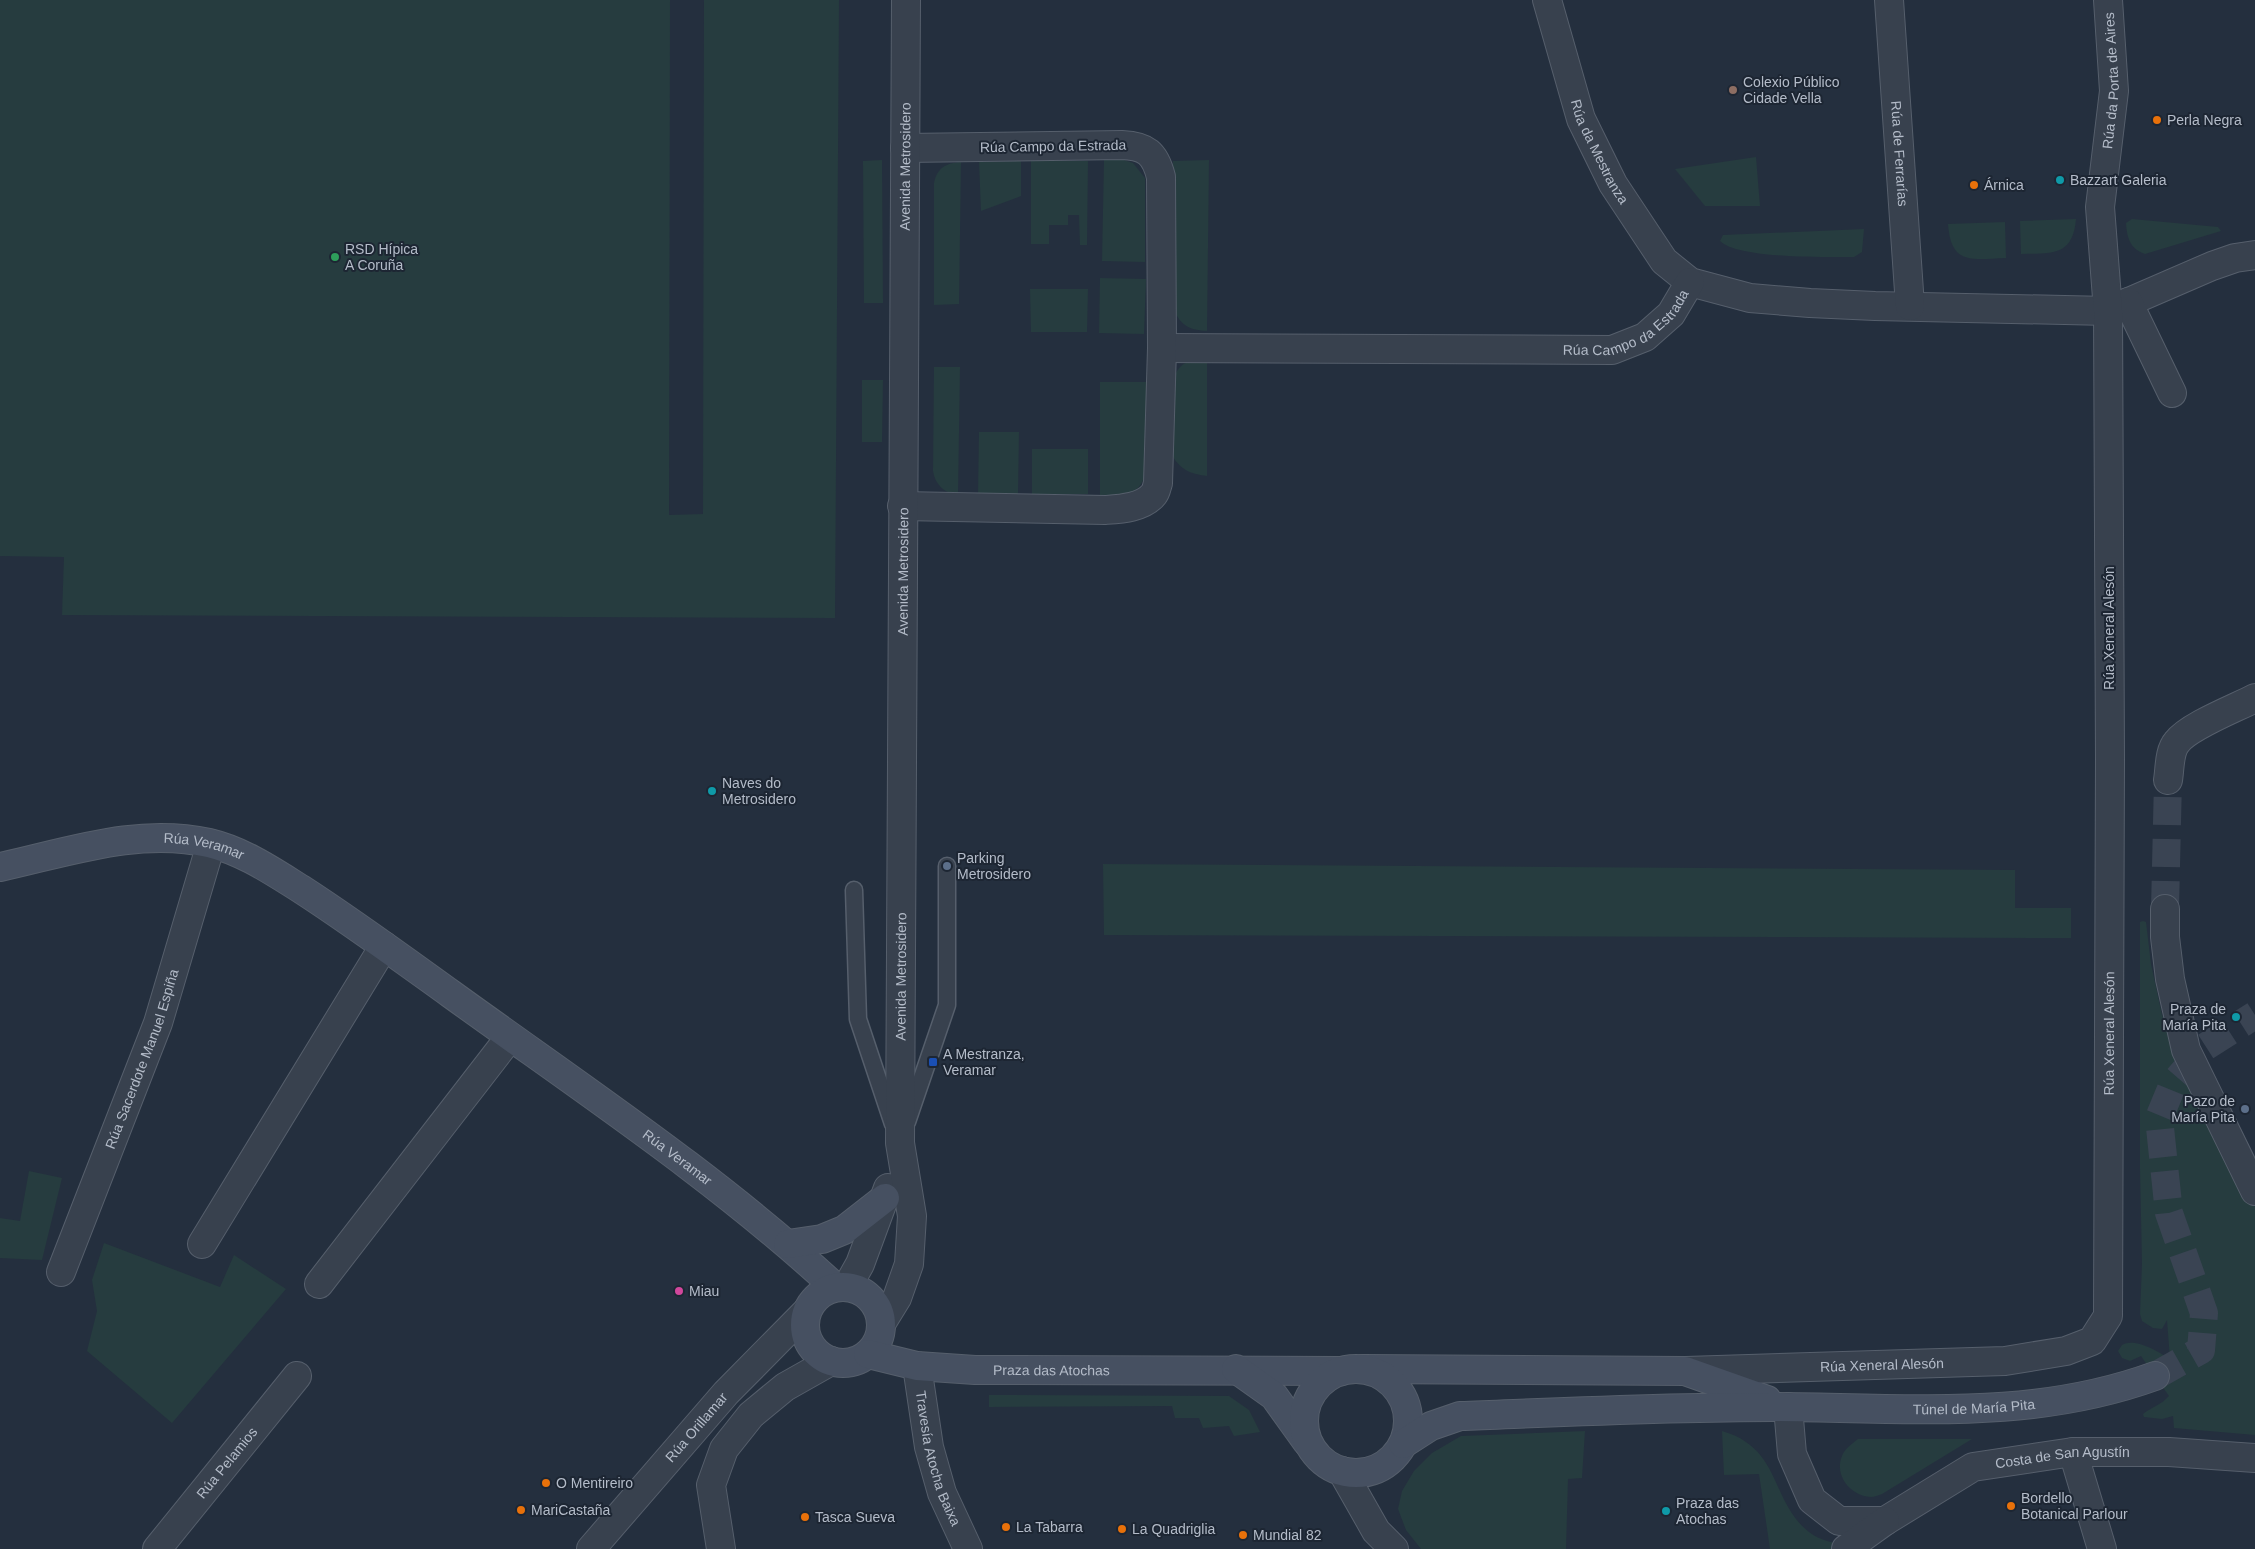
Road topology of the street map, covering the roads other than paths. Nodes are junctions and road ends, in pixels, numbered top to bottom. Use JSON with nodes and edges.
{"nodes":[{"id":1,"x":906,"y":0,"type":"edge"},
{"id":2,"x":1547,"y":0,"type":"edge"},
{"id":3,"x":1889,"y":0,"type":"edge"},
{"id":4,"x":2108,"y":0,"type":"edge"},
{"id":5,"x":905,"y":148,"type":"junction"},
{"id":6,"x":2255,"y":255,"type":"edge"},
{"id":7,"x":1690,"y":282,"type":"junction"},
{"id":8,"x":1910,"y":306,"type":"junction"},
{"id":9,"x":2118,"y":307,"type":"junction"},
{"id":10,"x":1162,"y":348,"type":"junction"},
{"id":11,"x":2172,"y":393,"type":"dead end"},
{"id":12,"x":902,"y":506,"type":"junction"},
{"id":13,"x":2255,"y":698,"type":"edge"},
{"id":14,"x":2168,"y":780,"type":"tunnel mouth"},
{"id":15,"x":211,"y":844,"type":"junction"},
{"id":16,"x":947,"y":866,"type":"dead end"},
{"id":17,"x":0,"y":867,"type":"edge"},
{"id":18,"x":854,"y":890,"type":"dead end"},
{"id":19,"x":2165,"y":909,"type":"tunnel mouth"},
{"id":20,"x":384,"y":946,"type":"junction"},
{"id":21,"x":510,"y":1037,"type":"junction"},
{"id":22,"x":900,"y":1143,"type":"junction"},
{"id":23,"x":2255,"y":1191,"type":"edge"},
{"id":24,"x":885,"y":1198,"type":"junction"},
{"id":25,"x":202,"y":1244,"type":"dead end"},
{"id":26,"x":788,"y":1244,"type":"junction"},
{"id":27,"x":61,"y":1272,"type":"dead end"},
{"id":28,"x":319,"y":1284,"type":"dead end"},
{"id":29,"x":841,"y":1287,"type":"junction"},
{"id":30,"x":807,"y":1311,"type":"junction"},
{"id":31,"x":880,"y":1324,"type":"junction"},
{"id":32,"x":868,"y":1354,"type":"junction"},
{"id":33,"x":831,"y":1361,"type":"junction"},
{"id":34,"x":917,"y":1366,"type":"junction"},
{"id":35,"x":1236,"y":1369,"type":"junction"},
{"id":36,"x":1352,"y":1370,"type":"junction"},
{"id":37,"x":1685,"y":1371,"type":"junction"},
{"id":38,"x":297,"y":1376,"type":"dead end"},
{"id":39,"x":2155,"y":1376,"type":"tunnel mouth"},
{"id":40,"x":1788,"y":1407,"type":"junction"},
{"id":41,"x":1403,"y":1444,"type":"junction"},
{"id":42,"x":1312,"y":1448,"type":"junction"},
{"id":43,"x":2073,"y":1452,"type":"junction"},
{"id":44,"x":2255,"y":1458,"type":"edge"},
{"id":45,"x":1342,"y":1471,"type":"junction"},
{"id":46,"x":1885,"y":1521,"type":"junction"},
{"id":47,"x":157,"y":1549,"type":"edge"},
{"id":48,"x":591,"y":1549,"type":"edge"},
{"id":49,"x":721,"y":1549,"type":"edge"},
{"id":50,"x":968,"y":1549,"type":"edge"},
{"id":51,"x":1394,"y":1549,"type":"edge"},
{"id":52,"x":1846,"y":1549,"type":"edge"},
{"id":53,"x":2102,"y":1549,"type":"edge"}],
"edges":[{"from":1,"to":5,"type":"street","name":"Avenida Metrosidero"},
{"from":2,"to":7,"type":"street","name":"Rúa da Mestranza"},
{"from":3,"to":8,"type":"street","name":"Rúa de Ferrarías"},
{"from":4,"to":9,"type":"street","name":"Rúa da Porta de Aires"},
{"from":5,"to":10,"type":"street","name":"Rúa Campo da Estrada"},
{"from":5,"to":12,"type":"street","name":"Avenida Metrosidero"},
{"from":6,"to":9,"type":"street"},
{"from":7,"to":8,"type":"street","name":"Rúa Campo da Estrada"},
{"from":7,"to":10,"type":"street","name":"Rúa Campo da Estrada"},
{"from":8,"to":9,"type":"street","name":"Rúa Campo da Estrada"},
{"from":9,"to":11,"type":"street"},
{"from":9,"to":37,"type":"street","name":"Rúa Xeneral Alesón"},
{"from":10,"to":12,"type":"street","name":"Rúa Campo da Estrada"},
{"from":12,"to":22,"type":"street","name":"Avenida Metrosidero"},
{"from":13,"to":14,"type":"street"},
{"from":15,"to":17,"type":"main road","name":"Rúa Veramar"},
{"from":15,"to":20,"type":"main road","name":"Rúa Veramar"},
{"from":15,"to":27,"type":"street","name":"Rúa Sacerdote Manuel Espiña"},
{"from":16,"to":22,"type":"lane"},
{"from":18,"to":22,"type":"lane"},
{"from":19,"to":23,"type":"street"},
{"from":20,"to":21,"type":"main road","name":"Rúa Veramar"},
{"from":20,"to":25,"type":"street"},
{"from":21,"to":26,"type":"main road","name":"Rúa Veramar"},
{"from":21,"to":28,"type":"street"},
{"from":22,"to":24,"type":"street","name":"Avenida Metrosidero"},
{"from":22,"to":31,"type":"street","name":"Avenida Metrosidero"},
{"from":24,"to":26,"type":"main road"},
{"from":24,"to":29,"type":"street","name":"Avenida Metrosidero"},
{"from":26,"to":29,"type":"main road","name":"Rúa Veramar"},
{"from":29,"to":30,"type":"main road"},
{"from":29,"to":31,"type":"main road"},
{"from":30,"to":33,"type":"main road"},
{"from":30,"to":48,"type":"street","name":"Rúa Orillamar"},
{"from":31,"to":32,"type":"main road"},
{"from":32,"to":33,"type":"main road"},
{"from":32,"to":34,"type":"main road","name":"Praza das Atochas"},
{"from":33,"to":49,"type":"street"},
{"from":34,"to":35,"type":"main road","name":"Praza das Atochas"},
{"from":34,"to":50,"type":"street","name":"Travesía Atocha Baixa"},
{"from":35,"to":36,"type":"main road","name":"Praza das Atochas"},
{"from":35,"to":42,"type":"main road","name":"Praza das Atochas"},
{"from":36,"to":37,"type":"main road","name":"Praza das Atochas"},
{"from":36,"to":41,"type":"main road","name":"Praza das Atochas"},
{"from":36,"to":42,"type":"main road"},
{"from":37,"to":40,"type":"main road","name":"Praza das Atochas"},
{"from":38,"to":47,"type":"street","name":"Rúa Pelamios"},
{"from":39,"to":40,"type":"main road","name":"Túnel de María Pita"},
{"from":40,"to":41,"type":"main road","name":"Praza das Atochas"},
{"from":40,"to":46,"type":"street"},
{"from":41,"to":45,"type":"main road","name":"Praza das Atochas"},
{"from":42,"to":45,"type":"main road","name":"Praza das Atochas"},
{"from":43,"to":44,"type":"street","name":"Costa de San Agustín"},
{"from":43,"to":46,"type":"street","name":"Costa de San Agustín"},
{"from":43,"to":53,"type":"street"},
{"from":45,"to":51,"type":"street"},
{"from":46,"to":52,"type":"street","name":"Costa de San Agustín"}]}
